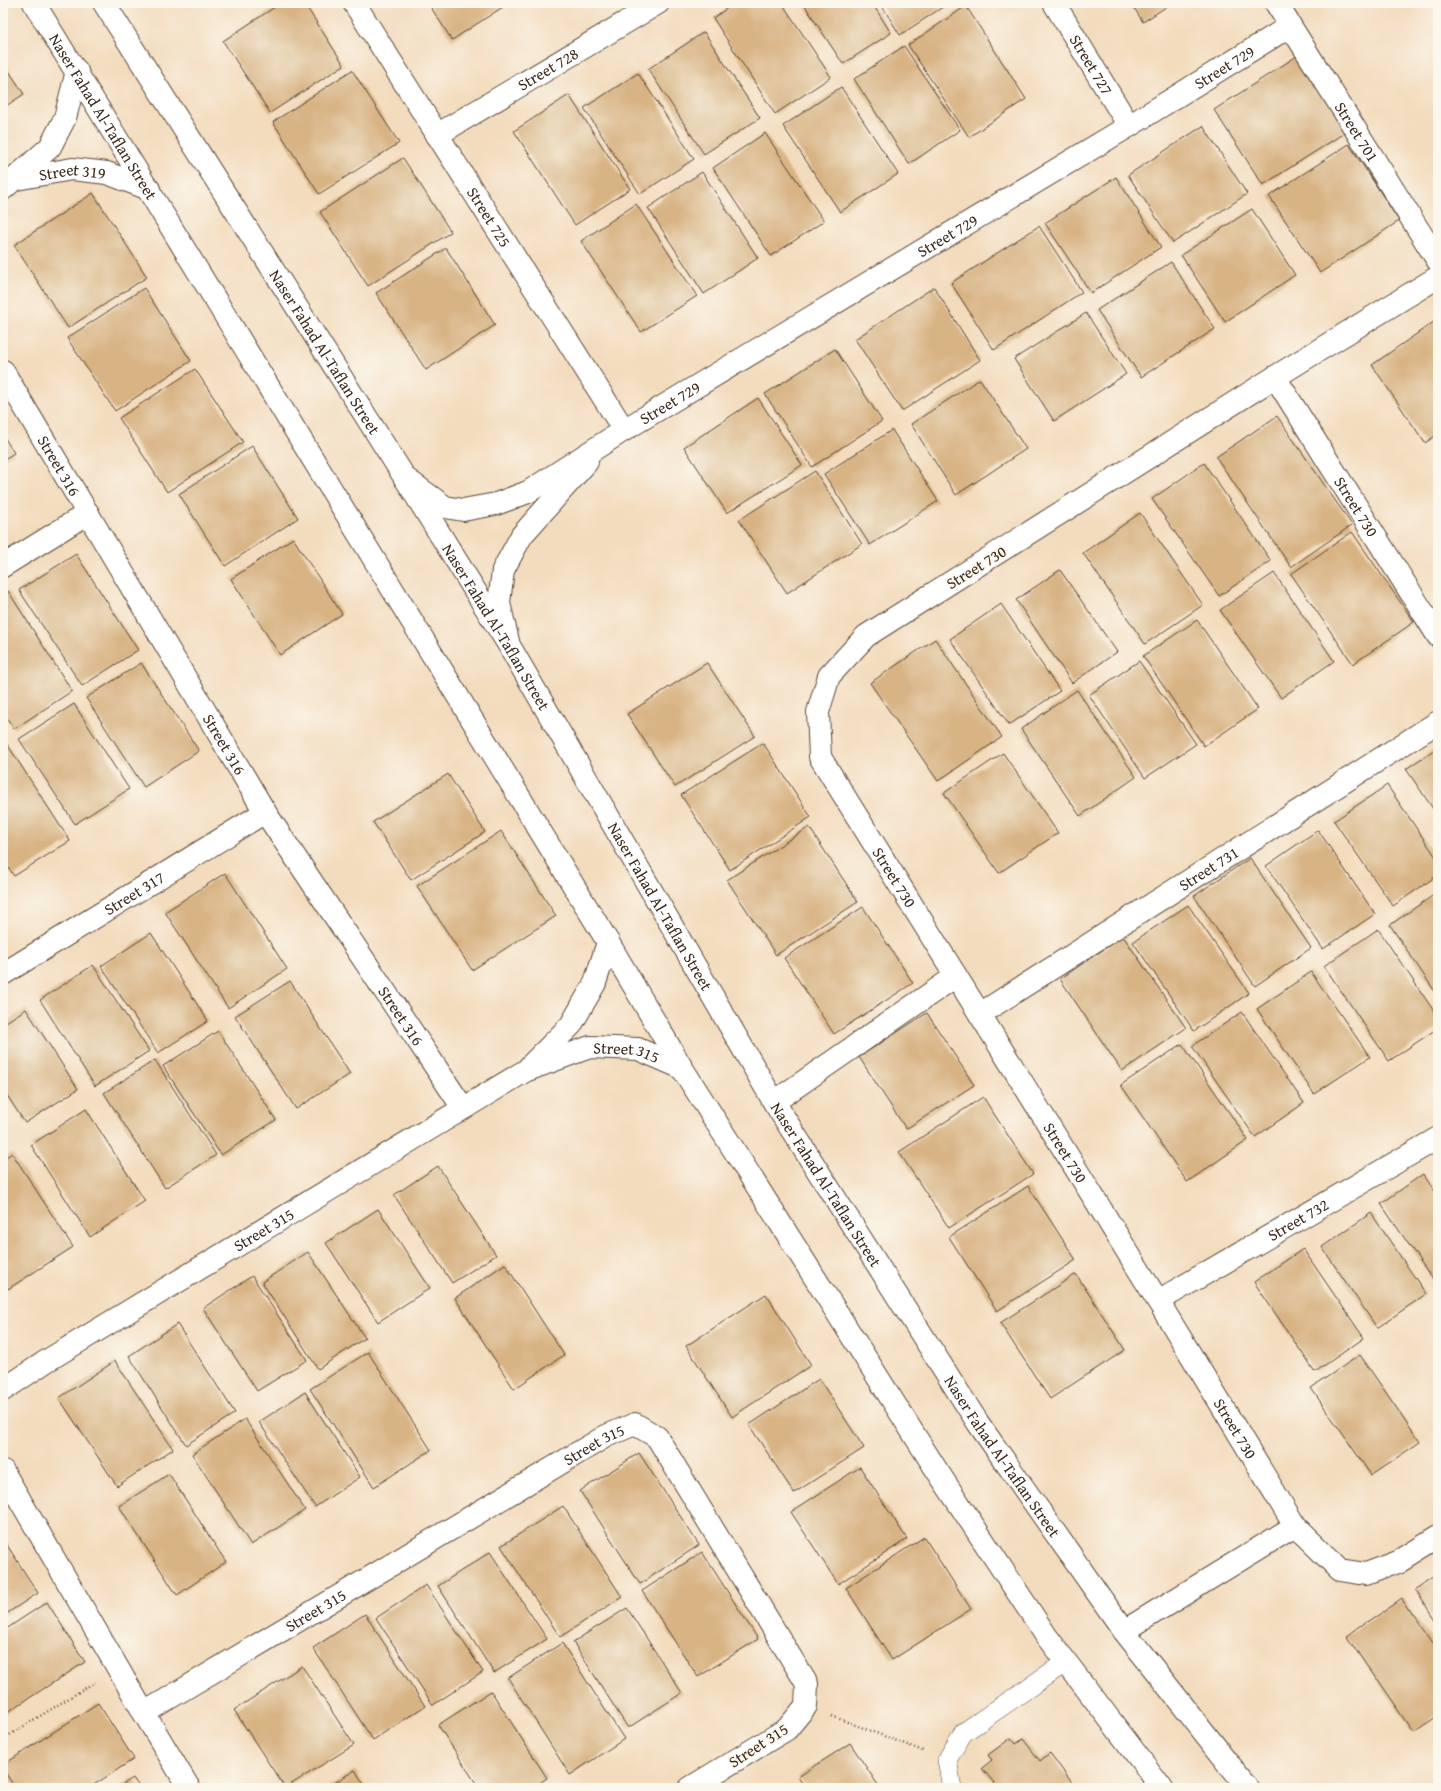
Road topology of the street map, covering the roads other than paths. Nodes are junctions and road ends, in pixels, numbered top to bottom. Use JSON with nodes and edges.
{"nodes":[{"id":1,"x":34,"y":3,"type":"edge"},
{"id":2,"x":104,"y":3,"type":"edge"},
{"id":3,"x":354,"y":3,"type":"edge"},
{"id":4,"x":658,"y":3,"type":"edge"},
{"id":5,"x":1054,"y":3,"type":"edge"},
{"id":6,"x":1276,"y":3,"type":"edge"},
{"id":7,"x":1290,"y":26,"type":"junction"},
{"id":8,"x":77,"y":71,"type":"junction"},
{"id":9,"x":1129,"y":126,"type":"junction"},
{"id":10,"x":437,"y":135,"type":"junction"},
{"id":11,"x":9,"y":184,"type":"edge"},
{"id":12,"x":149,"y":189,"type":"junction"},
{"id":13,"x":1438,"y":261,"type":"edge"},
{"id":14,"x":1438,"y":277,"type":"edge"},
{"id":15,"x":3,"y":371,"type":"edge"},
{"id":16,"x":1275,"y":377,"type":"junction"},
{"id":17,"x":624,"y":430,"type":"junction"},
{"id":18,"x":603,"y":443,"type":"junction"},
{"id":19,"x":405,"y":478,"type":"junction"},
{"id":20,"x":88,"y":513,"type":"junction"},
{"id":21,"x":3,"y":566,"type":"edge"},
{"id":22,"x":1438,"y":636,"type":"edge"},
{"id":23,"x":510,"y":647,"type":"junction"},
{"id":24,"x":1438,"y":722,"type":"edge"},
{"id":25,"x":265,"y":812,"type":"junction"},
{"id":26,"x":608,"y":942,"type":"junction"},
{"id":27,"x":3,"y":974,"type":"edge"},
{"id":28,"x":956,"y":976,"type":"junction"},
{"id":29,"x":980,"y":1014,"type":"junction"},
{"id":30,"x":682,"y":1068,"type":"junction"},
{"id":31,"x":524,"y":1071,"type":"junction"},
{"id":32,"x":774,"y":1102,"type":"junction"},
{"id":33,"x":463,"y":1108,"type":"junction"},
{"id":34,"x":1438,"y":1138,"type":"edge"},
{"id":35,"x":1158,"y":1301,"type":"junction"},
{"id":36,"x":3,"y":1390,"type":"edge"},
{"id":37,"x":3,"y":1471,"type":"edge"},
{"id":38,"x":1295,"y":1526,"type":"junction"},
{"id":39,"x":1438,"y":1537,"type":"edge"},
{"id":40,"x":1124,"y":1631,"type":"junction"},
{"id":41,"x":1066,"y":1662,"type":"junction"},
{"id":42,"x":144,"y":1714,"type":"junction"},
{"id":43,"x":1161,"y":1787,"type":"edge"},
{"id":44,"x":189,"y":1788,"type":"edge"},
{"id":45,"x":690,"y":1788,"type":"edge"},
{"id":46,"x":952,"y":1788,"type":"edge"},
{"id":47,"x":1248,"y":1788,"type":"edge"}],
"edges":[{"from":1,"to":8,"type":"street","name":"Naser Fahad Al-Taflan Street"},
{"from":2,"to":19,"type":"street","name":"Naser Fahad Al-Taflan Street"},
{"from":3,"to":10,"type":"street","name":"Street 725"},
{"from":4,"to":10,"type":"street","name":"Street 728"},
{"from":5,"to":9,"type":"street","name":"Street 727"},
{"from":6,"to":7,"type":"street","name":"Street 701"},
{"from":7,"to":9,"type":"street","name":"Street 729"},
{"from":7,"to":13,"type":"street","name":"Street 701"},
{"from":8,"to":11,"type":"street","name":"Street 319"},
{"from":8,"to":12,"type":"street","name":"Naser Fahad Al-Taflan Street"},
{"from":9,"to":17,"type":"street","name":"Street 729"},
{"from":10,"to":17,"type":"street","name":"Street 725"},
{"from":11,"to":12,"type":"street","name":"Street 319"},
{"from":12,"to":26,"type":"street","name":"Naser Fahad Al-Taflan Street"},
{"from":14,"to":16,"type":"street","name":"Street 730"},
{"from":15,"to":20,"type":"street","name":"Street 316"},
{"from":16,"to":22,"type":"street","name":"Street 730"},
{"from":16,"to":28,"type":"street","name":"Street 730"},
{"from":17,"to":18,"type":"street","name":"Street 729"},
{"from":18,"to":19,"type":"street","name":"Street 729"},
{"from":18,"to":23,"type":"street","name":"Street 729"},
{"from":19,"to":23,"type":"street","name":"Naser Fahad Al-Taflan Street"},
{"from":20,"to":21,"type":"street"},
{"from":20,"to":25,"type":"street","name":"Street 316"},
{"from":23,"to":32,"type":"street","name":"Naser Fahad Al-Taflan Street"},
{"from":24,"to":29,"type":"street","name":"Street 731"},
{"from":25,"to":27,"type":"street","name":"Street 317"},
{"from":25,"to":33,"type":"street","name":"Street 316"},
{"from":26,"to":30,"type":"street","name":"Naser Fahad Al-Taflan Street"},
{"from":26,"to":31,"type":"street","name":"Street 315"},
{"from":28,"to":29,"type":"street","name":"Street 730"},
{"from":28,"to":32,"type":"street"},
{"from":29,"to":35,"type":"street","name":"Street 730"},
{"from":30,"to":31,"type":"street","name":"Street 315"},
{"from":30,"to":41,"type":"street","name":"Naser Fahad Al-Taflan Street"},
{"from":31,"to":33,"type":"street","name":"Street 315"},
{"from":32,"to":40,"type":"street","name":"Naser Fahad Al-Taflan Street"},
{"from":33,"to":36,"type":"street","name":"Street 315"},
{"from":34,"to":35,"type":"street","name":"Street 732"},
{"from":35,"to":38,"type":"street","name":"Street 730"},
{"from":37,"to":42,"type":"street"},
{"from":38,"to":39,"type":"street","name":"Street 730"},
{"from":38,"to":40,"type":"street"},
{"from":40,"to":47,"type":"street","name":"Naser Fahad Al-Taflan Street"},
{"from":41,"to":43,"type":"street","name":"Naser Fahad Al-Taflan Street"},
{"from":41,"to":46,"type":"lane"},
{"from":42,"to":44,"type":"street"},
{"from":42,"to":45,"type":"street","name":"Street 315"}]}
